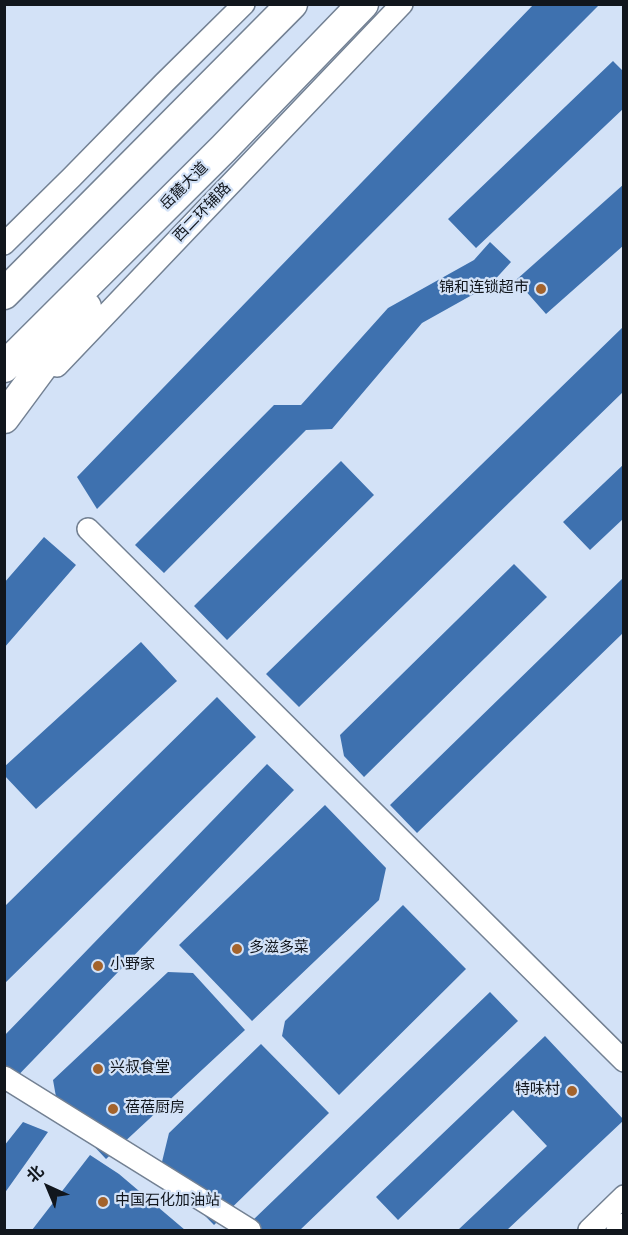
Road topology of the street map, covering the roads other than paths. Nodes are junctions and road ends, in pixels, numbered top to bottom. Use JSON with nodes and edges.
{"nodes":[{"id":1,"x":244,"y":4,"type":"edge"},
{"id":2,"x":292,"y":4,"type":"edge"},
{"id":3,"x":363,"y":4,"type":"edge"},
{"id":4,"x":402,"y":4,"type":"edge"},
{"id":5,"x":105,"y":192,"type":"junction"},
{"id":6,"x":144,"y":228,"type":"junction"},
{"id":7,"x":4,"y":244,"type":"edge"},
{"id":8,"x":4,"y":268,"type":"edge"},
{"id":9,"x":4,"y":294,"type":"edge"},
{"id":10,"x":4,"y":367,"type":"edge"},
{"id":11,"x":4,"y":419,"type":"edge"},
{"id":12,"x":88,"y":529,"type":"dead end"},
{"id":13,"x":624,"y":1061,"type":"edge"},
{"id":14,"x":4,"y":1077,"type":"edge"},
{"id":15,"x":624,"y":1196,"type":"edge"},
{"id":16,"x":624,"y":1224,"type":"edge"},
{"id":17,"x":250,"y":1230,"type":"edge"},
{"id":18,"x":589,"y":1230,"type":"edge"},
{"id":19,"x":617,"y":1230,"type":"edge"}],
"edges":[{"from":1,"to":7,"type":"street"},
{"from":2,"to":5,"type":"highway"},
{"from":3,"to":6,"type":"highway","name":"岳麓大道"},
{"from":4,"to":11,"type":"street","name":"西二环辅路"},
{"from":5,"to":8,"type":"highway"},
{"from":5,"to":9,"type":"highway"},
{"from":6,"to":10,"type":"highway","name":"岳麓大道"},
{"from":6,"to":11,"type":"highway"},
{"from":12,"to":13,"type":"street"},
{"from":14,"to":17,"type":"street"},
{"from":15,"to":18,"type":"street"},
{"from":16,"to":19,"type":"street"}]}
